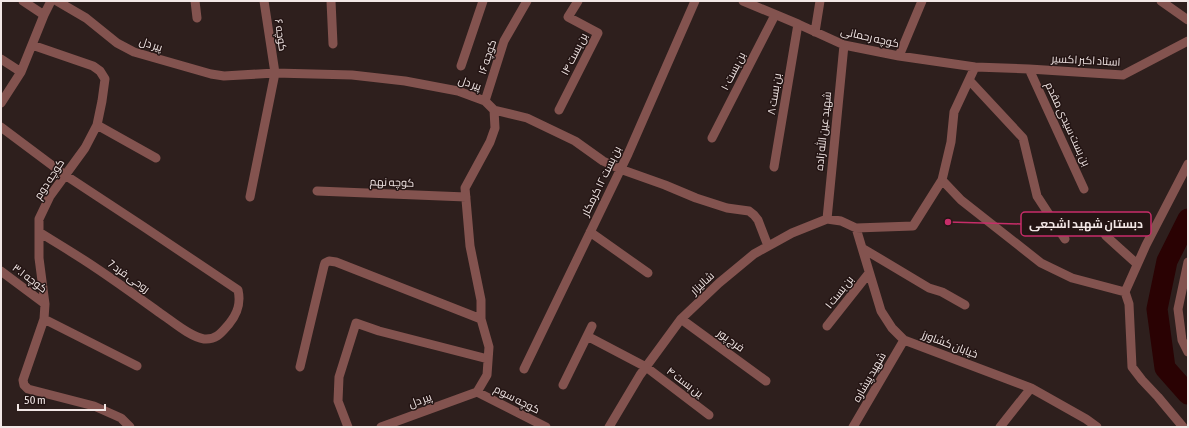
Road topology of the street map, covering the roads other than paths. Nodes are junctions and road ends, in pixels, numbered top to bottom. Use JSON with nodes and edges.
{"nodes":[{"id":1,"x":23,"y":1,"type":"edge"},
{"id":2,"x":51,"y":1,"type":"edge"},
{"id":3,"x":57,"y":1,"type":"edge"},
{"id":4,"x":195,"y":1,"type":"edge"},
{"id":5,"x":264,"y":1,"type":"edge"},
{"id":6,"x":331,"y":1,"type":"edge"},
{"id":7,"x":483,"y":1,"type":"edge"},
{"id":8,"x":528,"y":1,"type":"edge"},
{"id":9,"x":578,"y":1,"type":"edge"},
{"id":10,"x":695,"y":1,"type":"edge"},
{"id":11,"x":743,"y":1,"type":"edge"},
{"id":12,"x":820,"y":1,"type":"edge"},
{"id":13,"x":922,"y":1,"type":"edge"},
{"id":14,"x":1161,"y":1,"type":"edge"},
{"id":15,"x":44,"y":15,"type":"junction"},
{"id":16,"x":774,"y":15,"type":"junction"},
{"id":17,"x":197,"y":18,"type":"dead end"},
{"id":18,"x":1188,"y":20,"type":"edge"},
{"id":19,"x":798,"y":24,"type":"junction"},
{"id":20,"x":815,"y":32,"type":"junction"},
{"id":21,"x":1188,"y":41,"type":"edge"},
{"id":22,"x":333,"y":44,"type":"dead end"},
{"id":23,"x":32,"y":45,"type":"junction"},
{"id":24,"x":844,"y":45,"type":"junction"},
{"id":25,"x":899,"y":56,"type":"junction"},
{"id":26,"x":1,"y":59,"type":"edge"},
{"id":27,"x":461,"y":66,"type":"dead end"},
{"id":28,"x":975,"y":67,"type":"junction"},
{"id":29,"x":1029,"y":69,"type":"junction"},
{"id":30,"x":21,"y":72,"type":"junction"},
{"id":31,"x":274,"y":73,"type":"junction"},
{"id":32,"x":969,"y":80,"type":"junction"},
{"id":33,"x":485,"y":101,"type":"junction"},
{"id":34,"x":1,"y":103,"type":"edge"},
{"id":35,"x":494,"y":110,"type":"junction"},
{"id":36,"x":559,"y":110,"type":"dead end"},
{"id":37,"x":97,"y":125,"type":"junction"},
{"id":38,"x":1,"y":126,"type":"edge"},
{"id":39,"x":712,"y":138,"type":"dead end"},
{"id":40,"x":156,"y":158,"type":"dead end"},
{"id":41,"x":1188,"y":164,"type":"edge"},
{"id":42,"x":774,"y":167,"type":"dead end"},
{"id":43,"x":620,"y":169,"type":"junction"},
{"id":44,"x":65,"y":175,"type":"junction"},
{"id":45,"x":942,"y":180,"type":"junction"},
{"id":46,"x":1084,"y":189,"type":"dead end"},
{"id":47,"x":317,"y":191,"type":"dead end"},
{"id":48,"x":250,"y":197,"type":"dead end"},
{"id":49,"x":466,"y":197,"type":"junction"},
{"id":50,"x":1094,"y":216,"type":"dead end"},
{"id":51,"x":827,"y":219,"type":"junction"},
{"id":52,"x":856,"y":228,"type":"junction"},
{"id":53,"x":39,"y":232,"type":"junction"},
{"id":54,"x":590,"y":232,"type":"junction"},
{"id":55,"x":1065,"y":239,"type":"dead end"},
{"id":56,"x":768,"y":246,"type":"junction"},
{"id":57,"x":862,"y":248,"type":"junction"},
{"id":58,"x":1188,"y":262,"type":"edge"},
{"id":59,"x":1137,"y":264,"type":"junction"},
{"id":60,"x":1,"y":271,"type":"edge"},
{"id":61,"x":648,"y":272,"type":"dead end"},
{"id":62,"x":869,"y":273,"type":"junction"},
{"id":63,"x":1125,"y":292,"type":"junction"},
{"id":64,"x":45,"y":304,"type":"junction"},
{"id":65,"x":965,"y":305,"type":"dead end"},
{"id":66,"x":44,"y":319,"type":"junction"},
{"id":67,"x":481,"y":319,"type":"junction"},
{"id":68,"x":682,"y":319,"type":"junction"},
{"id":69,"x":592,"y":326,"type":"dead end"},
{"id":70,"x":827,"y":326,"type":"dead end"},
{"id":71,"x":587,"y":336,"type":"junction"},
{"id":72,"x":904,"y":340,"type":"junction"},
{"id":73,"x":1188,"y":352,"type":"edge"},
{"id":74,"x":488,"y":360,"type":"junction"},
{"id":75,"x":137,"y":366,"type":"dead end"},
{"id":76,"x":300,"y":367,"type":"dead end"},
{"id":77,"x":646,"y":367,"type":"junction"},
{"id":78,"x":524,"y":369,"type":"dead end"},
{"id":79,"x":766,"y":381,"type":"dead end"},
{"id":80,"x":563,"y":385,"type":"dead end"},
{"id":81,"x":1031,"y":388,"type":"junction"},
{"id":82,"x":477,"y":392,"type":"junction"},
{"id":83,"x":710,"y":415,"type":"dead end"},
{"id":84,"x":121,"y":423,"type":"edge"},
{"id":85,"x":130,"y":427,"type":"edge"},
{"id":86,"x":348,"y":427,"type":"edge"},
{"id":87,"x":381,"y":427,"type":"edge"},
{"id":88,"x":546,"y":427,"type":"edge"},
{"id":89,"x":609,"y":427,"type":"edge"},
{"id":90,"x":854,"y":427,"type":"edge"},
{"id":91,"x":1000,"y":427,"type":"edge"},
{"id":92,"x":1097,"y":427,"type":"edge"},
{"id":93,"x":1183,"y":427,"type":"edge"}],
"edges":[{"from":1,"to":15,"type":"street"},
{"from":2,"to":15,"type":"street"},
{"from":3,"to":31,"type":"street","name":"پیر دل"},
{"from":4,"to":17,"type":"street"},
{"from":5,"to":31,"type":"street","name":"کوچه ۶"},
{"from":6,"to":22,"type":"street"},
{"from":7,"to":27,"type":"street"},
{"from":8,"to":33,"type":"street","name":"کوچه ۱۶"},
{"from":9,"to":36,"type":"street","name":"بن بست ۱۴"},
{"from":10,"to":43,"type":"street","name":"بن بست ۱۲ کرمکار"},
{"from":11,"to":16,"type":"street","name":"کوچه رحمانی"},
{"from":12,"to":20,"type":"street"},
{"from":13,"to":25,"type":"street"},
{"from":14,"to":18,"type":"street"},
{"from":15,"to":23,"type":"street"},
{"from":16,"to":19,"type":"street","name":"کوچه رحمانی"},
{"from":16,"to":39,"type":"street","name":"بن بست ۱۰"},
{"from":19,"to":20,"type":"street","name":"کوچه رحمانی"},
{"from":19,"to":42,"type":"street","name":"بن بست ۸"},
{"from":20,"to":24,"type":"street","name":"کوچه رحمانی"},
{"from":21,"to":29,"type":"street","name":"استاد اکبر اکسیر"},
{"from":23,"to":30,"type":"street"},
{"from":23,"to":37,"type":"street","name":"کوچه دوم"},
{"from":24,"to":25,"type":"street","name":"کوچه رحمانی"},
{"from":24,"to":51,"type":"street","name":"شهید عین الله زاده"},
{"from":25,"to":28,"type":"street","name":"کوچه رحمانی"},
{"from":26,"to":30,"type":"street"},
{"from":28,"to":29,"type":"street","name":"استاد اکبر اکسیر"},
{"from":28,"to":32,"type":"street"},
{"from":29,"to":46,"type":"street","name":"بن بست سیدی مقدم"},
{"from":30,"to":34,"type":"street"},
{"from":31,"to":33,"type":"street","name":"پیر دل"},
{"from":31,"to":48,"type":"street","name":"کوچه ۶"},
{"from":32,"to":45,"type":"street"},
{"from":32,"to":55,"type":"street"},
{"from":33,"to":35,"type":"street","name":"پیر دل"},
{"from":35,"to":43,"type":"street"},
{"from":35,"to":49,"type":"street"},
{"from":37,"to":40,"type":"street"},
{"from":37,"to":44,"type":"street","name":"کوچه دوم"},
{"from":38,"to":44,"type":"street"},
{"from":41,"to":59,"type":"street"},
{"from":43,"to":54,"type":"street","name":"بن بست ۱۲ کرمکار"},
{"from":43,"to":56,"type":"street"},
{"from":44,"to":53,"type":"street","name":"کوچه دوم"},
{"from":44,"to":53,"type":"street","name":"روحی فرد 7"},
{"from":45,"to":52,"type":"street"},
{"from":45,"to":63,"type":"street"},
{"from":47,"to":49,"type":"street","name":"کوچه نهم"},
{"from":49,"to":67,"type":"street"},
{"from":50,"to":59,"type":"street"},
{"from":51,"to":52,"type":"street"},
{"from":51,"to":56,"type":"street","name":"شالیزار"},
{"from":52,"to":57,"type":"street","name":"خیابان کشاورز"},
{"from":53,"to":64,"type":"street","name":"کوچه دوم"},
{"from":54,"to":61,"type":"street"},
{"from":54,"to":78,"type":"street","name":"بن بست ۱۲ کرمکار"},
{"from":56,"to":68,"type":"street","name":"شالیزار"},
{"from":57,"to":62,"type":"street","name":"خیابان کشاورز"},
{"from":57,"to":65,"type":"street"},
{"from":58,"to":73,"type":"street"},
{"from":59,"to":63,"type":"street"},
{"from":60,"to":64,"type":"street","name":"کوچه ۳.۱"},
{"from":62,"to":70,"type":"street","name":"بن بست ۱"},
{"from":62,"to":72,"type":"street","name":"خیابان کشاورز"},
{"from":63,"to":93,"type":"street"},
{"from":64,"to":66,"type":"street","name":"کوچه دوم"},
{"from":66,"to":75,"type":"street"},
{"from":66,"to":84,"type":"street","name":"کوچه دوم"},
{"from":67,"to":74,"type":"street"},
{"from":67,"to":76,"type":"street"},
{"from":68,"to":77,"type":"street","name":"شالیزار"},
{"from":68,"to":79,"type":"street","name":"فرج پور"},
{"from":69,"to":71,"type":"street"},
{"from":71,"to":77,"type":"street","name":"ین بست ۴"},
{"from":71,"to":80,"type":"street"},
{"from":72,"to":81,"type":"street","name":"خیابان کشاورز"},
{"from":72,"to":90,"type":"street","name":"شهید پیشاره"},
{"from":74,"to":82,"type":"street"},
{"from":74,"to":86,"type":"street"},
{"from":77,"to":83,"type":"street","name":"ین بست ۴"},
{"from":77,"to":89,"type":"street","name":"شالیزار"},
{"from":81,"to":91,"type":"street"},
{"from":81,"to":92,"type":"street","name":"خیابان کشاورز"},
{"from":82,"to":87,"type":"street","name":"پیر دل"},
{"from":82,"to":88,"type":"street","name":"کوچه سوم"},
{"from":84,"to":85,"type":"street"}]}
